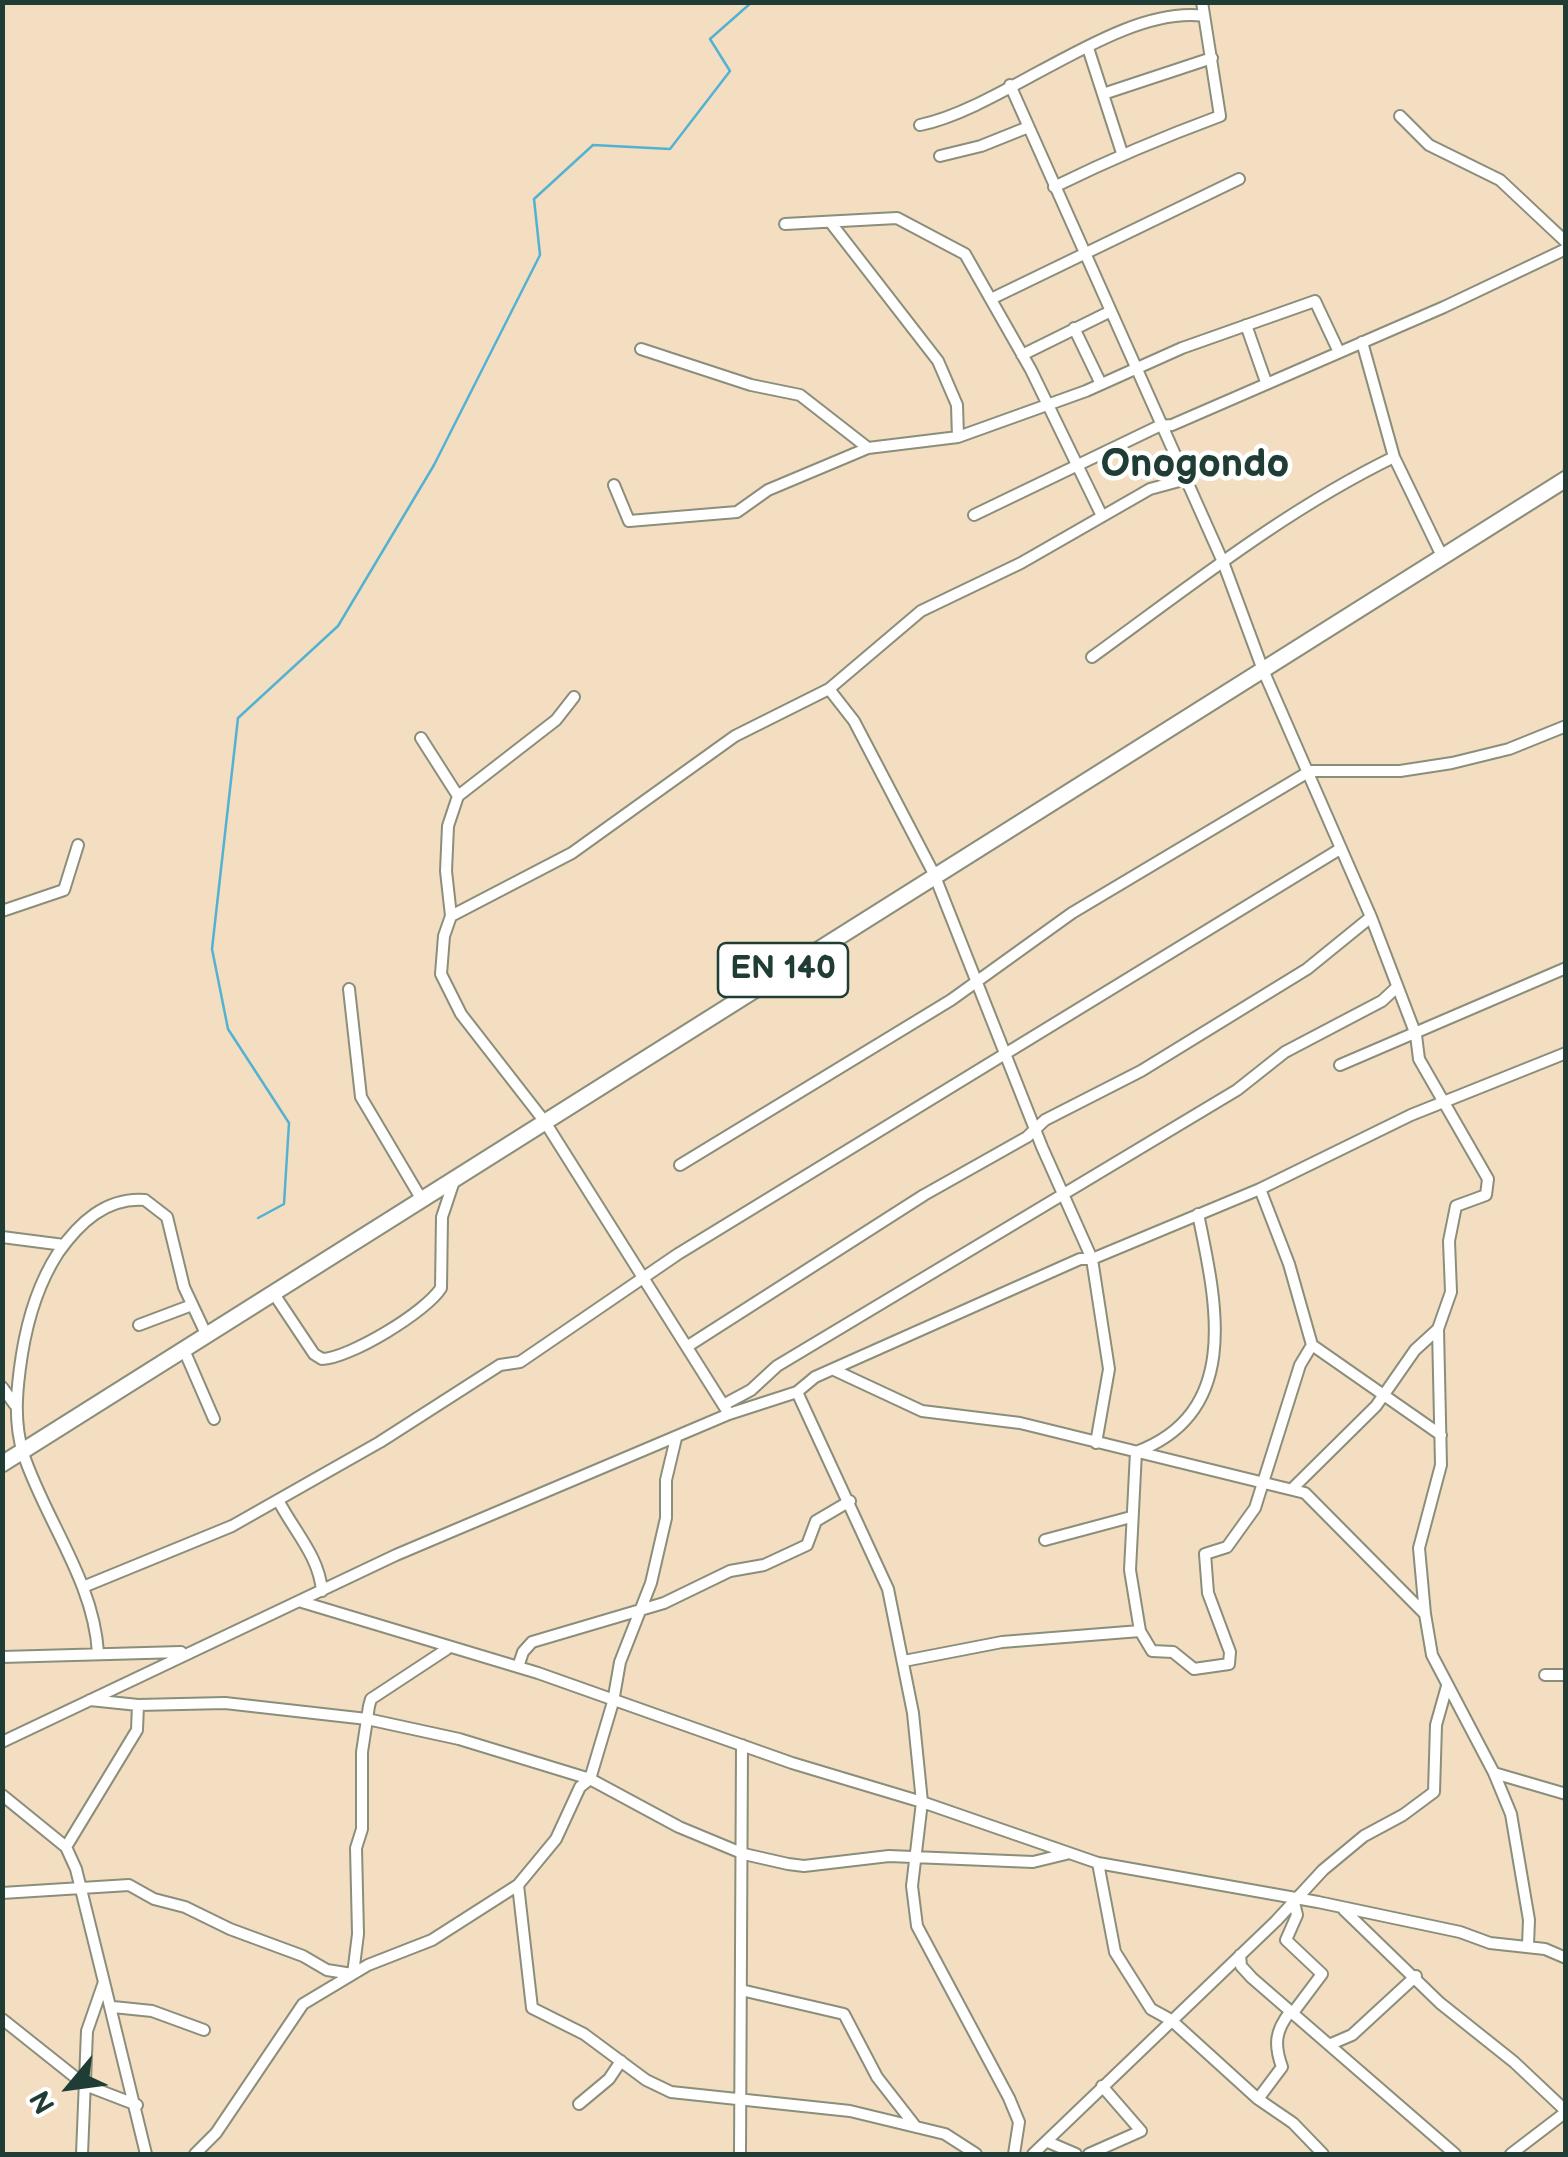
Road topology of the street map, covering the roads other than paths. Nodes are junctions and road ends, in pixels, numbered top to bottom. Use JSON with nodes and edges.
{"nodes":[{"id":1,"x":1202,"y":2,"type":"edge"},
{"id":2,"x":1204,"y":16,"type":"junction"},
{"id":3,"x":1088,"y":48,"type":"junction"},
{"id":4,"x":1212,"y":58,"type":"junction"},
{"id":5,"x":1010,"y":85,"type":"junction"},
{"id":6,"x":1103,"y":94,"type":"junction"},
{"id":7,"x":1400,"y":116,"type":"dead end"},
{"id":8,"x":920,"y":125,"type":"dead end"},
{"id":9,"x":1026,"y":128,"type":"junction"},
{"id":10,"x":1122,"y":153,"type":"junction"},
{"id":11,"x":940,"y":156,"type":"dead end"},
{"id":12,"x":1239,"y":178,"type":"dead end"},
{"id":13,"x":1054,"y":187,"type":"junction"},
{"id":14,"x":831,"y":223,"type":"junction"},
{"id":15,"x":785,"y":224,"type":"dead end"},
{"id":16,"x":1566,"y":246,"type":"edge"},
{"id":17,"x":1082,"y":251,"type":"junction"},
{"id":18,"x":993,"y":298,"type":"junction"},
{"id":19,"x":1109,"y":312,"type":"junction"},
{"id":20,"x":1246,"y":325,"type":"junction"},
{"id":21,"x":1074,"y":328,"type":"junction"},
{"id":22,"x":1362,"y":342,"type":"junction"},
{"id":23,"x":642,"y":349,"type":"dead end"},
{"id":24,"x":1339,"y":352,"type":"junction"},
{"id":25,"x":1022,"y":355,"type":"junction"},
{"id":26,"x":1134,"y":369,"type":"junction"},
{"id":27,"x":1266,"y":382,"type":"junction"},
{"id":28,"x":1101,"y":384,"type":"junction"},
{"id":29,"x":1048,"y":405,"type":"junction"},
{"id":30,"x":1159,"y":426,"type":"junction"},
{"id":31,"x":958,"y":437,"type":"junction"},
{"id":32,"x":868,"y":448,"type":"junction"},
{"id":33,"x":1394,"y":456,"type":"junction"},
{"id":34,"x":1078,"y":468,"type":"junction"},
{"id":35,"x":1566,"y":479,"type":"edge"},
{"id":36,"x":1183,"y":480,"type":"junction"},
{"id":37,"x":614,"y":485,"type":"dead end"},
{"id":38,"x":1101,"y":514,"type":"junction"},
{"id":39,"x":974,"y":515,"type":"dead end"},
{"id":40,"x":1442,"y":556,"type":"junction"},
{"id":41,"x":1223,"y":562,"type":"junction"},
{"id":42,"x":1092,"y":657,"type":"dead end"},
{"id":43,"x":1263,"y":670,"type":"junction"},
{"id":44,"x":829,"y":690,"type":"junction"},
{"id":45,"x":574,"y":697,"type":"dead end"},
{"id":46,"x":1566,"y":726,"type":"edge"},
{"id":47,"x":422,"y":738,"type":"dead end"},
{"id":48,"x":1310,"y":770,"type":"junction"},
{"id":49,"x":458,"y":796,"type":"junction"},
{"id":50,"x":78,"y":845,"type":"dead end"},
{"id":51,"x":1340,"y":849,"type":"junction"},
{"id":52,"x":934,"y":874,"type":"junction"},
{"id":53,"x":2,"y":910,"type":"edge"},
{"id":54,"x":451,"y":916,"type":"junction"},
{"id":55,"x":1371,"y":917,"type":"junction"},
{"id":56,"x":1566,"y":968,"type":"edge"},
{"id":57,"x":978,"y":980,"type":"junction"},
{"id":58,"x":1397,"y":988,"type":"junction"},
{"id":59,"x":349,"y":989,"type":"dead end"},
{"id":60,"x":1416,"y":1035,"type":"junction"},
{"id":61,"x":1566,"y":1053,"type":"edge"},
{"id":62,"x":1005,"y":1054,"type":"junction"},
{"id":63,"x":1340,"y":1064,"type":"dead end"},
{"id":64,"x":1447,"y":1104,"type":"junction"},
{"id":65,"x":545,"y":1122,"type":"junction"},
{"id":66,"x":1036,"y":1129,"type":"junction"},
{"id":67,"x":680,"y":1165,"type":"dead end"},
{"id":68,"x":454,"y":1180,"type":"junction"},
{"id":69,"x":1260,"y":1190,"type":"junction"},
{"id":70,"x":1065,"y":1192,"type":"junction"},
{"id":71,"x":422,"y":1200,"type":"junction"},
{"id":72,"x":1198,"y":1214,"type":"junction"},
{"id":73,"x":2,"y":1237,"type":"edge"},
{"id":74,"x":64,"y":1245,"type":"junction"},
{"id":75,"x":1092,"y":1259,"type":"junction"},
{"id":76,"x":642,"y":1278,"type":"junction"},
{"id":77,"x":274,"y":1294,"type":"junction"},
{"id":78,"x":192,"y":1305,"type":"junction"},
{"id":79,"x":140,"y":1325,"type":"dead end"},
{"id":80,"x":1438,"y":1329,"type":"junction"},
{"id":81,"x":207,"y":1336,"type":"junction"},
{"id":82,"x":1312,"y":1345,"type":"junction"},
{"id":83,"x":688,"y":1346,"type":"junction"},
{"id":84,"x":184,"y":1350,"type":"junction"},
{"id":85,"x":834,"y":1370,"type":"junction"},
{"id":86,"x":2,"y":1387,"type":"edge"},
{"id":87,"x":797,"y":1392,"type":"junction"},
{"id":88,"x":1382,"y":1395,"type":"junction"},
{"id":89,"x":16,"y":1406,"type":"junction"},
{"id":90,"x":727,"y":1409,"type":"junction"},
{"id":91,"x":214,"y":1419,"type":"dead end"},
{"id":92,"x":1441,"y":1435,"type":"junction"},
{"id":93,"x":676,"y":1438,"type":"junction"},
{"id":94,"x":1096,"y":1443,"type":"junction"},
{"id":95,"x":23,"y":1451,"type":"junction"},
{"id":96,"x":1136,"y":1452,"type":"junction"},
{"id":97,"x":2,"y":1464,"type":"edge"},
{"id":98,"x":1262,"y":1480,"type":"junction"},
{"id":99,"x":1293,"y":1488,"type":"junction"},
{"id":100,"x":278,"y":1500,"type":"junction"},
{"id":101,"x":850,"y":1501,"type":"junction"},
{"id":102,"x":1132,"y":1517,"type":"junction"},
{"id":103,"x":1046,"y":1540,"type":"dead end"},
{"id":104,"x":87,"y":1584,"type":"junction"},
{"id":105,"x":322,"y":1591,"type":"junction"},
{"id":106,"x":302,"y":1602,"type":"junction"},
{"id":107,"x":644,"y":1609,"type":"junction"},
{"id":108,"x":1425,"y":1614,"type":"junction"},
{"id":109,"x":1140,"y":1631,"type":"junction"},
{"id":110,"x":448,"y":1649,"type":"junction"},
{"id":111,"x":186,"y":1652,"type":"junction"},
{"id":112,"x":98,"y":1654,"type":"junction"},
{"id":113,"x":2,"y":1657,"type":"edge"},
{"id":114,"x":904,"y":1661,"type":"junction"},
{"id":115,"x":518,"y":1667,"type":"junction"},
{"id":116,"x":1545,"y":1675,"type":"dead end"},
{"id":117,"x":1566,"y":1675,"type":"edge"},
{"id":118,"x":1447,"y":1686,"type":"junction"},
{"id":119,"x":89,"y":1700,"type":"junction"},
{"id":120,"x":613,"y":1702,"type":"junction"},
{"id":121,"x":138,"y":1706,"type":"junction"},
{"id":122,"x":367,"y":1719,"type":"junction"},
{"id":123,"x":2,"y":1742,"type":"edge"},
{"id":124,"x":742,"y":1745,"type":"junction"},
{"id":125,"x":1494,"y":1773,"type":"junction"},
{"id":126,"x":590,"y":1779,"type":"junction"},
{"id":127,"x":1566,"y":1794,"type":"edge"},
{"id":128,"x":2,"y":1795,"type":"edge"},
{"id":129,"x":922,"y":1802,"type":"junction"},
{"id":130,"x":66,"y":1847,"type":"junction"},
{"id":131,"x":744,"y":1854,"type":"junction"},
{"id":132,"x":1073,"y":1854,"type":"junction"},
{"id":133,"x":918,"y":1856,"type":"junction"},
{"id":134,"x":1098,"y":1864,"type":"junction"},
{"id":135,"x":518,"y":1885,"type":"junction"},
{"id":136,"x":82,"y":1888,"type":"junction"},
{"id":137,"x":2,"y":1893,"type":"edge"},
{"id":138,"x":1293,"y":1898,"type":"junction"},
{"id":139,"x":1339,"y":1907,"type":"junction"},
{"id":140,"x":1528,"y":1946,"type":"junction"},
{"id":141,"x":1240,"y":1954,"type":"junction"},
{"id":142,"x":1566,"y":1958,"type":"edge"},
{"id":143,"x":353,"y":1974,"type":"junction"},
{"id":144,"x":1416,"y":1976,"type":"junction"},
{"id":145,"x":104,"y":1982,"type":"junction"},
{"id":146,"x":741,"y":1990,"type":"junction"},
{"id":147,"x":113,"y":2006,"type":"junction"},
{"id":148,"x":1291,"y":2013,"type":"junction"},
{"id":149,"x":2,"y":2020,"type":"edge"},
{"id":150,"x":1171,"y":2020,"type":"junction"},
{"id":151,"x":204,"y":2030,"type":"dead end"},
{"id":152,"x":1331,"y":2044,"type":"junction"},
{"id":153,"x":621,"y":2060,"type":"junction"},
{"id":154,"x":85,"y":2085,"type":"junction"},
{"id":155,"x":1102,"y":2086,"type":"junction"},
{"id":156,"x":738,"y":2096,"type":"junction"},
{"id":157,"x":1258,"y":2099,"type":"junction"},
{"id":158,"x":579,"y":2104,"type":"dead end"},
{"id":159,"x":137,"y":2105,"type":"junction"},
{"id":160,"x":1566,"y":2112,"type":"edge"},
{"id":161,"x":917,"y":2128,"type":"junction"},
{"id":162,"x":1048,"y":2142,"type":"junction"},
{"id":163,"x":82,"y":2154,"type":"edge"},
{"id":164,"x":146,"y":2154,"type":"edge"},
{"id":165,"x":195,"y":2154,"type":"edge"},
{"id":166,"x":740,"y":2154,"type":"edge"},
{"id":167,"x":976,"y":2154,"type":"edge"},
{"id":168,"x":1014,"y":2154,"type":"edge"},
{"id":169,"x":1033,"y":2154,"type":"edge"},
{"id":170,"x":1076,"y":2154,"type":"edge"},
{"id":171,"x":1089,"y":2154,"type":"edge"},
{"id":172,"x":1322,"y":2154,"type":"edge"},
{"id":173,"x":1455,"y":2154,"type":"edge"},
{"id":174,"x":1511,"y":2154,"type":"edge"}],
"edges":[{"from":1,"to":2,"type":"street"},
{"from":2,"to":3,"type":"street"},
{"from":2,"to":4,"type":"street"},
{"from":3,"to":5,"type":"street"},
{"from":3,"to":6,"type":"street"},
{"from":4,"to":6,"type":"street"},
{"from":4,"to":10,"type":"street"},
{"from":5,"to":8,"type":"street"},
{"from":5,"to":9,"type":"street"},
{"from":6,"to":10,"type":"street"},
{"from":7,"to":16,"type":"street"},
{"from":9,"to":11,"type":"street"},
{"from":9,"to":13,"type":"street"},
{"from":10,"to":13,"type":"street"},
{"from":12,"to":17,"type":"street"},
{"from":13,"to":17,"type":"street"},
{"from":14,"to":15,"type":"street"},
{"from":14,"to":18,"type":"street"},
{"from":14,"to":31,"type":"street"},
{"from":16,"to":22,"type":"street"},
{"from":17,"to":18,"type":"street"},
{"from":17,"to":19,"type":"street"},
{"from":18,"to":25,"type":"street"},
{"from":19,"to":21,"type":"street"},
{"from":19,"to":26,"type":"street"},
{"from":20,"to":24,"type":"street"},
{"from":20,"to":26,"type":"street"},
{"from":20,"to":27,"type":"street"},
{"from":21,"to":25,"type":"street"},
{"from":21,"to":28,"type":"street"},
{"from":22,"to":24,"type":"street"},
{"from":22,"to":33,"type":"street"},
{"from":23,"to":32,"type":"street"},
{"from":24,"to":27,"type":"street"},
{"from":25,"to":29,"type":"street"},
{"from":26,"to":28,"type":"street"},
{"from":26,"to":30,"type":"street"},
{"from":27,"to":30,"type":"street"},
{"from":28,"to":29,"type":"street"},
{"from":29,"to":31,"type":"street"},
{"from":29,"to":34,"type":"street"},
{"from":30,"to":34,"type":"street"},
{"from":30,"to":36,"type":"street"},
{"from":31,"to":32,"type":"street"},
{"from":32,"to":37,"type":"street"},
{"from":33,"to":40,"type":"street"},
{"from":33,"to":41,"type":"street"},
{"from":34,"to":38,"type":"street"},
{"from":34,"to":39,"type":"street"},
{"from":35,"to":40,"type":"main road","number":"EN 140"},
{"from":36,"to":38,"type":"street"},
{"from":36,"to":41,"type":"street"},
{"from":38,"to":44,"type":"street"},
{"from":40,"to":43,"type":"main road","number":"EN 140"},
{"from":41,"to":42,"type":"street"},
{"from":41,"to":43,"type":"street"},
{"from":43,"to":48,"type":"street"},
{"from":43,"to":52,"type":"main road","number":"EN 140"},
{"from":44,"to":52,"type":"street"},
{"from":44,"to":54,"type":"street"},
{"from":45,"to":49,"type":"street"},
{"from":46,"to":48,"type":"street"},
{"from":47,"to":49,"type":"street"},
{"from":48,"to":51,"type":"street"},
{"from":48,"to":57,"type":"street"},
{"from":49,"to":54,"type":"street"},
{"from":50,"to":53,"type":"street"},
{"from":51,"to":55,"type":"street"},
{"from":51,"to":62,"type":"street"},
{"from":52,"to":57,"type":"street"},
{"from":52,"to":65,"type":"main road","number":"EN 140"},
{"from":54,"to":65,"type":"street"},
{"from":55,"to":58,"type":"street"},
{"from":55,"to":66,"type":"street"},
{"from":56,"to":60,"type":"street"},
{"from":57,"to":62,"type":"street"},
{"from":57,"to":67,"type":"street"},
{"from":58,"to":60,"type":"street"},
{"from":58,"to":70,"type":"street"},
{"from":59,"to":71,"type":"street"},
{"from":60,"to":63,"type":"street"},
{"from":60,"to":64,"type":"street"},
{"from":61,"to":64,"type":"street"},
{"from":62,"to":66,"type":"street"},
{"from":62,"to":76,"type":"street"},
{"from":64,"to":69,"type":"street"},
{"from":64,"to":80,"type":"street"},
{"from":65,"to":68,"type":"main road","number":"EN 140"},
{"from":65,"to":76,"type":"street"},
{"from":66,"to":70,"type":"street"},
{"from":66,"to":83,"type":"street"},
{"from":68,"to":71,"type":"main road","number":"EN 140"},
{"from":68,"to":77,"type":"street"},
{"from":69,"to":72,"type":"street"},
{"from":69,"to":82,"type":"street"},
{"from":70,"to":75,"type":"street"},
{"from":70,"to":90,"type":"street"},
{"from":71,"to":77,"type":"main road","number":"EN 140"},
{"from":72,"to":75,"type":"street"},
{"from":72,"to":96,"type":"street"},
{"from":73,"to":74,"type":"street"},
{"from":74,"to":78,"type":"street"},
{"from":74,"to":89,"type":"street"},
{"from":75,"to":85,"type":"street"},
{"from":75,"to":94,"type":"street"},
{"from":76,"to":83,"type":"street"},
{"from":76,"to":100,"type":"street"},
{"from":77,"to":81,"type":"main road","number":"EN 140"},
{"from":78,"to":79,"type":"street"},
{"from":78,"to":81,"type":"street"},
{"from":80,"to":88,"type":"street"},
{"from":80,"to":92,"type":"street"},
{"from":81,"to":84,"type":"main road","number":"EN 140"},
{"from":82,"to":88,"type":"street"},
{"from":82,"to":98,"type":"street"},
{"from":83,"to":90,"type":"street"},
{"from":84,"to":91,"type":"street"},
{"from":84,"to":95,"type":"main road","number":"EN 140"},
{"from":85,"to":87,"type":"street"},
{"from":85,"to":94,"type":"street"},
{"from":86,"to":89,"type":"street"},
{"from":87,"to":90,"type":"street"},
{"from":87,"to":101,"type":"street"},
{"from":88,"to":92,"type":"street"},
{"from":88,"to":99,"type":"street"},
{"from":89,"to":95,"type":"street"},
{"from":90,"to":93,"type":"street"},
{"from":92,"to":108,"type":"street"},
{"from":93,"to":105,"type":"street"},
{"from":93,"to":107,"type":"street"},
{"from":94,"to":96,"type":"street"},
{"from":95,"to":97,"type":"main road","number":"EN 140"},
{"from":95,"to":104,"type":"street"},
{"from":96,"to":98,"type":"street"},
{"from":96,"to":102,"type":"street"},
{"from":98,"to":99,"type":"street"},
{"from":98,"to":109,"type":"street"},
{"from":99,"to":108,"type":"street"},
{"from":100,"to":104,"type":"street"},
{"from":100,"to":105,"type":"street"},
{"from":101,"to":107,"type":"street"},
{"from":101,"to":114,"type":"street"},
{"from":102,"to":103,"type":"street"},
{"from":102,"to":109,"type":"street"},
{"from":104,"to":112,"type":"street"},
{"from":105,"to":106,"type":"street"},
{"from":106,"to":110,"type":"street"},
{"from":106,"to":111,"type":"street"},
{"from":107,"to":115,"type":"street"},
{"from":107,"to":120,"type":"street"},
{"from":108,"to":118,"type":"street"},
{"from":109,"to":114,"type":"street"},
{"from":110,"to":115,"type":"street"},
{"from":110,"to":122,"type":"street"},
{"from":111,"to":112,"type":"street"},
{"from":111,"to":119,"type":"street"},
{"from":112,"to":113,"type":"street"},
{"from":114,"to":129,"type":"street"},
{"from":115,"to":120,"type":"street"},
{"from":116,"to":117,"type":"street"},
{"from":118,"to":125,"type":"street"},
{"from":118,"to":138,"type":"street"},
{"from":119,"to":121,"type":"street"},
{"from":119,"to":123,"type":"street"},
{"from":120,"to":124,"type":"street"},
{"from":120,"to":126,"type":"street"},
{"from":121,"to":122,"type":"street"},
{"from":121,"to":130,"type":"street"},
{"from":122,"to":126,"type":"street"},
{"from":122,"to":143,"type":"street"},
{"from":124,"to":129,"type":"street"},
{"from":124,"to":131,"type":"street"},
{"from":125,"to":127,"type":"street"},
{"from":125,"to":140,"type":"street"},
{"from":126,"to":131,"type":"street"},
{"from":126,"to":135,"type":"street"},
{"from":128,"to":130,"type":"street"},
{"from":129,"to":132,"type":"street"},
{"from":129,"to":133,"type":"street"},
{"from":130,"to":136,"type":"street"},
{"from":131,"to":133,"type":"street"},
{"from":131,"to":146,"type":"street"},
{"from":132,"to":133,"type":"street"},
{"from":132,"to":134,"type":"street"},
{"from":133,"to":168,"type":"street"},
{"from":134,"to":138,"type":"street"},
{"from":134,"to":150,"type":"street"},
{"from":135,"to":143,"type":"street"},
{"from":135,"to":153,"type":"street"},
{"from":136,"to":137,"type":"street"},
{"from":136,"to":143,"type":"street"},
{"from":136,"to":145,"type":"street"},
{"from":138,"to":139,"type":"street"},
{"from":138,"to":141,"type":"street"},
{"from":138,"to":148,"type":"street"},
{"from":139,"to":140,"type":"street"},
{"from":139,"to":144,"type":"street"},
{"from":140,"to":142,"type":"street"},
{"from":141,"to":148,"type":"street"},
{"from":141,"to":150,"type":"street"},
{"from":143,"to":165,"type":"street"},
{"from":144,"to":152,"type":"street"},
{"from":144,"to":160,"type":"street"},
{"from":145,"to":147,"type":"street"},
{"from":145,"to":154,"type":"street"},
{"from":146,"to":156,"type":"street"},
{"from":146,"to":161,"type":"street"},
{"from":147,"to":151,"type":"street"},
{"from":147,"to":159,"type":"street"},
{"from":148,"to":152,"type":"street"},
{"from":148,"to":157,"type":"street"},
{"from":149,"to":154,"type":"street"},
{"from":150,"to":155,"type":"street"},
{"from":150,"to":157,"type":"street"},
{"from":152,"to":173,"type":"street"},
{"from":153,"to":156,"type":"street"},
{"from":153,"to":158,"type":"street"},
{"from":154,"to":159,"type":"street"},
{"from":154,"to":163,"type":"street"},
{"from":155,"to":162,"type":"street"},
{"from":155,"to":171,"type":"street"},
{"from":156,"to":161,"type":"street"},
{"from":156,"to":166,"type":"street"},
{"from":157,"to":172,"type":"street"},
{"from":159,"to":164,"type":"street"},
{"from":160,"to":174,"type":"street"},
{"from":161,"to":167,"type":"street"},
{"from":162,"to":169,"type":"street"},
{"from":162,"to":170,"type":"street"}]}
